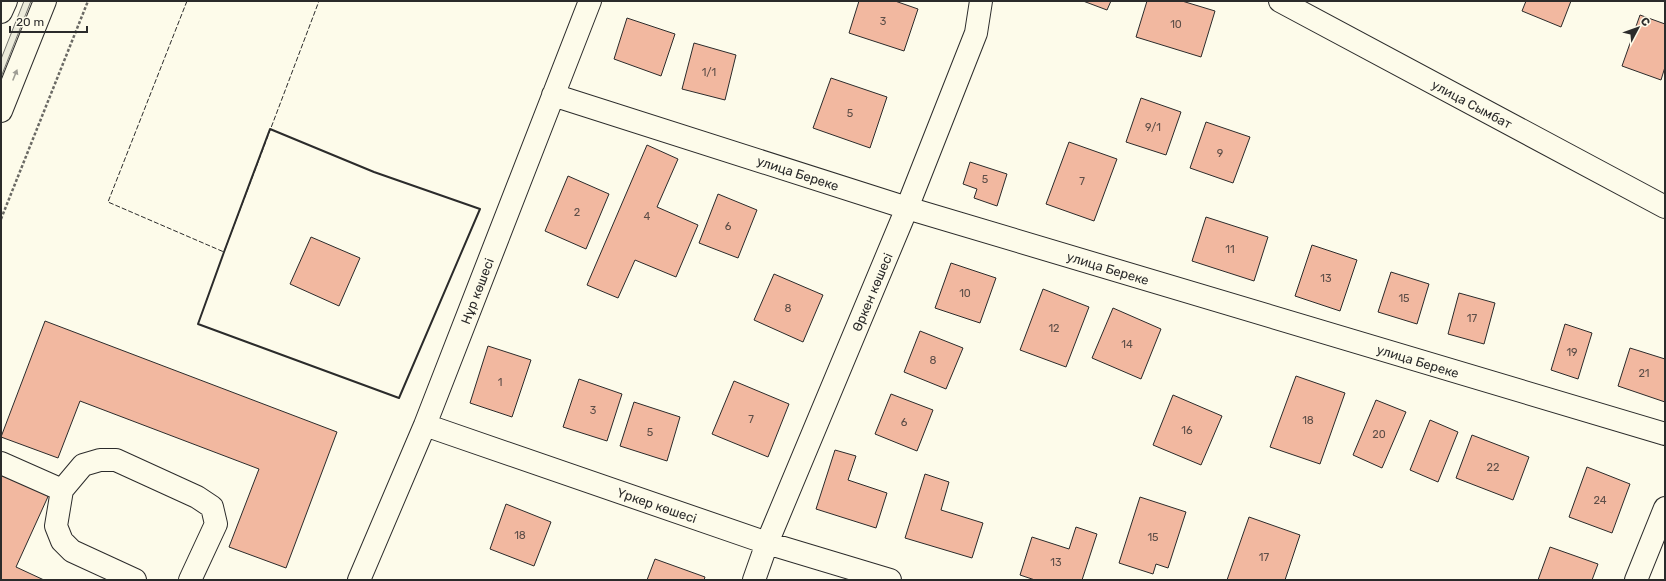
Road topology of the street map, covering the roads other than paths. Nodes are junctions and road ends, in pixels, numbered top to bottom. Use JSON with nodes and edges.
{"nodes":[{"id":1,"x":6,"y":1,"type":"edge"},
{"id":2,"x":45,"y":1,"type":"edge"},
{"id":3,"x":590,"y":1,"type":"edge"},
{"id":4,"x":981,"y":1,"type":"edge"},
{"id":5,"x":1280,"y":1,"type":"edge"},
{"id":6,"x":1,"y":12,"type":"edge"},
{"id":7,"x":553,"y":95,"type":"junction"},
{"id":8,"x":1,"y":111,"type":"edge"},
{"id":9,"x":1665,"y":207,"type":"edge"},
{"id":10,"x":907,"y":208,"type":"junction"},
{"id":11,"x":425,"y":425,"type":"junction"},
{"id":12,"x":1665,"y":434,"type":"edge"},
{"id":13,"x":1,"y":463,"type":"edge"},
{"id":14,"x":62,"y":490,"type":"junction"},
{"id":15,"x":1665,"y":508,"type":"edge"},
{"id":16,"x":768,"y":543,"type":"junction"},
{"id":17,"x":135,"y":580,"type":"edge"},
{"id":18,"x":190,"y":580,"type":"edge"},
{"id":19,"x":360,"y":580,"type":"edge"},
{"id":20,"x":754,"y":580,"type":"edge"},
{"id":21,"x":890,"y":580,"type":"edge"},
{"id":22,"x":1636,"y":580,"type":"edge"}],
"edges":[{"from":1,"to":6,"type":"street"},
{"from":8,"to":2,"type":"street","one_way":true},
{"from":3,"to":7,"type":"street","name":"Нұр көшесі"},
{"from":4,"to":10,"type":"street","name":"Өркен көшесі"},
{"from":5,"to":9,"type":"street","name":"улица Сымбат"},
{"from":7,"to":10,"type":"street","name":"улица Береке"},
{"from":7,"to":11,"type":"street","name":"Нұр көшесі"},
{"from":10,"to":12,"type":"street","name":"улица Береке"},
{"from":10,"to":16,"type":"street","name":"Өркен көшесі"},
{"from":11,"to":16,"type":"street","name":"Үркер көшесі"},
{"from":11,"to":19,"type":"street","name":"Нұр көшесі"},
{"from":13,"to":14,"type":"street"},
{"from":14,"to":17,"type":"street"},
{"from":14,"to":18,"type":"street"},
{"from":15,"to":22,"type":"street"},
{"from":16,"to":20,"type":"street","name":"Өркен көшесі"},
{"from":16,"to":21,"type":"street","name":"Үркер көшесі"}]}
